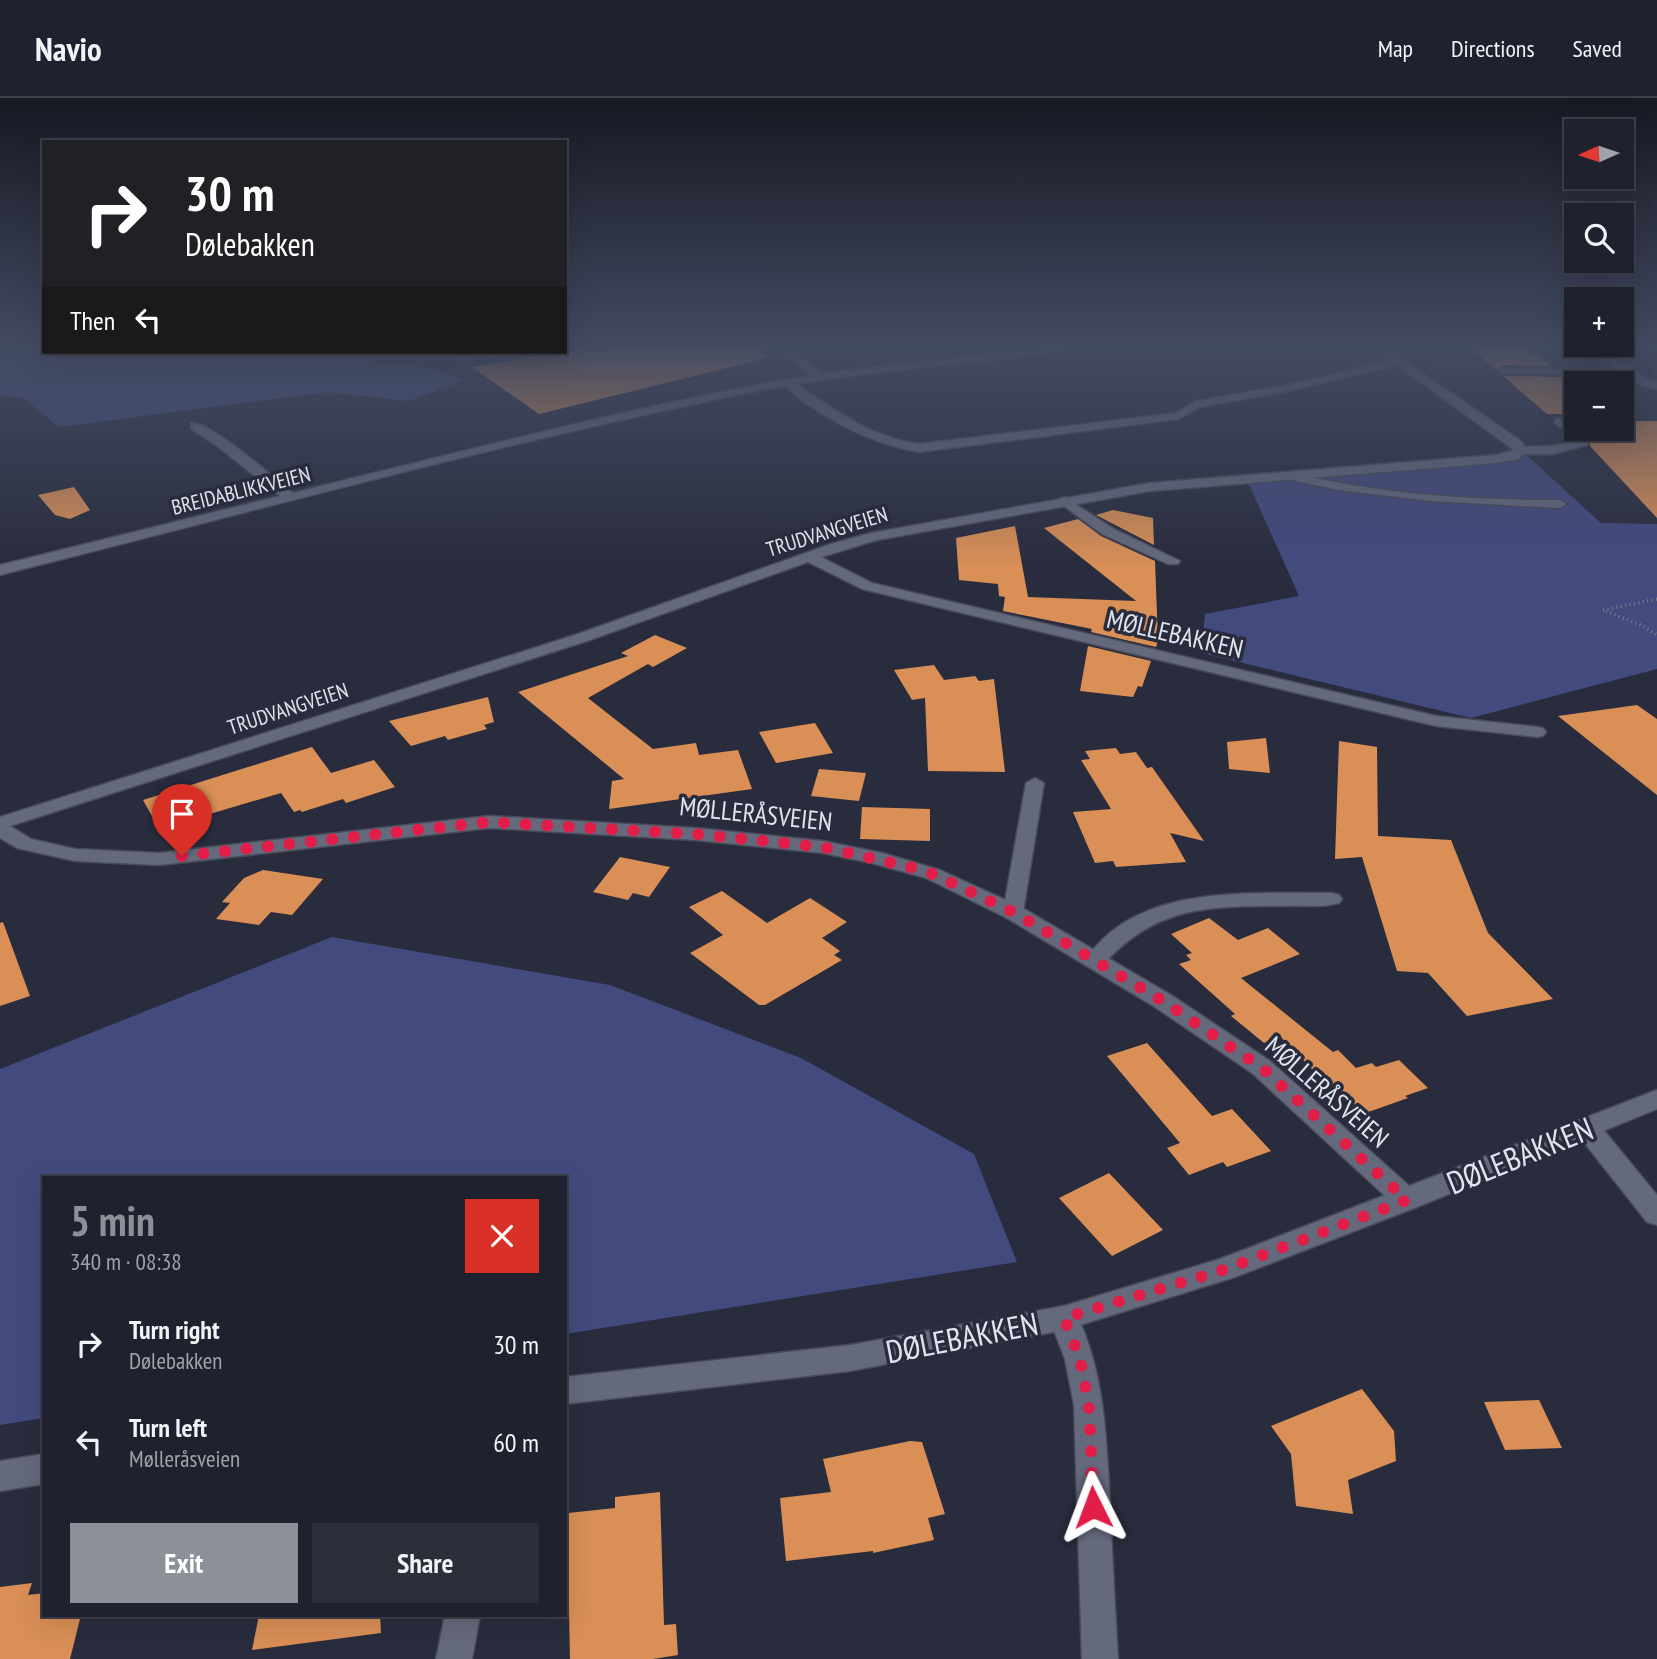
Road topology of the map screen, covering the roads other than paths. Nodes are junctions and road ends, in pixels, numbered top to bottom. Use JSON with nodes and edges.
{"nodes":[{"id":1,"x":611,"y":421,"type":"edge"},
{"id":2,"x":845,"y":421,"type":"edge"},
{"id":3,"x":1140,"y":421,"type":"edge"},
{"id":4,"x":1483,"y":421,"type":"edge"},
{"id":5,"x":1559,"y":421,"type":"dead end"},
{"id":6,"x":195,"y":426,"type":"dead end"},
{"id":7,"x":1522,"y":451,"type":"junction"},
{"id":8,"x":1291,"y":476,"type":"junction"},
{"id":9,"x":290,"y":498,"type":"junction"},
{"id":10,"x":1065,"y":501,"type":"junction"},
{"id":11,"x":1560,"y":504,"type":"dead end"},
{"id":12,"x":809,"y":557,"type":"junction"},
{"id":13,"x":1173,"y":561,"type":"dead end"},
{"id":14,"x":0,"y":570,"type":"edge"},
{"id":15,"x":1537,"y":732,"type":"dead end"},
{"id":16,"x":1035,"y":783,"type":"dead end"},
{"id":17,"x":0,"y":823,"type":"edge"},
{"id":18,"x":0,"y":829,"type":"edge"},
{"id":19,"x":1332,"y":899,"type":"dead end"},
{"id":20,"x":1013,"y":912,"type":"junction"},
{"id":21,"x":1094,"y":961,"type":"junction"},
{"id":22,"x":1657,"y":1099,"type":"edge"},
{"id":23,"x":1588,"y":1129,"type":"junction"},
{"id":24,"x":1407,"y":1200,"type":"junction"},
{"id":25,"x":1657,"y":1214,"type":"edge"},
{"id":26,"x":1064,"y":1318,"type":"junction"},
{"id":27,"x":567,"y":1391,"type":"edge"},
{"id":28,"x":42,"y":1469,"type":"edge"},
{"id":29,"x":0,"y":1476,"type":"edge"},
{"id":30,"x":463,"y":1617,"type":"edge"},
{"id":31,"x":453,"y":1659,"type":"edge"},
{"id":32,"x":1100,"y":1659,"type":"edge"}],
"edges":[{"from":1,"to":9,"type":"street","name":"BREIDABLIKKVEIEN"},
{"from":2,"to":3,"type":"lane"},
{"from":4,"to":7,"type":"street"},
{"from":5,"to":7,"type":"lane"},
{"from":6,"to":9,"type":"street"},
{"from":7,"to":8,"type":"street","name":"TRUDVANGVEIEN"},
{"from":8,"to":10,"type":"street","name":"TRUDVANGVEIEN"},
{"from":8,"to":11,"type":"lane"},
{"from":9,"to":14,"type":"street","name":"BREIDABLIKKVEIEN"},
{"from":10,"to":12,"type":"street","name":"TRUDVANGVEIEN"},
{"from":10,"to":13,"type":"lane"},
{"from":12,"to":15,"type":"street","name":"MØLLEBAKKEN"},
{"from":12,"to":17,"type":"street","name":"TRUDVANGVEIEN"},
{"from":16,"to":20,"type":"lane"},
{"from":18,"to":20,"type":"street","name":"MØLLERÅSVEIEN"},
{"from":19,"to":21,"type":"lane"},
{"from":20,"to":21,"type":"street","name":"MØLLERÅSVEIEN"},
{"from":21,"to":24,"type":"street","name":"MØLLERÅSVEIEN"},
{"from":22,"to":23,"type":"street","name":"DØLEBAKKEN"},
{"from":23,"to":24,"type":"street","name":"DØLEBAKKEN"},
{"from":23,"to":25,"type":"street"},
{"from":24,"to":26,"type":"street","name":"DØLEBAKKEN"},
{"from":26,"to":27,"type":"street","name":"DØLEBAKKEN"},
{"from":26,"to":32,"type":"street"},
{"from":28,"to":29,"type":"street"},
{"from":30,"to":31,"type":"street"}]}
